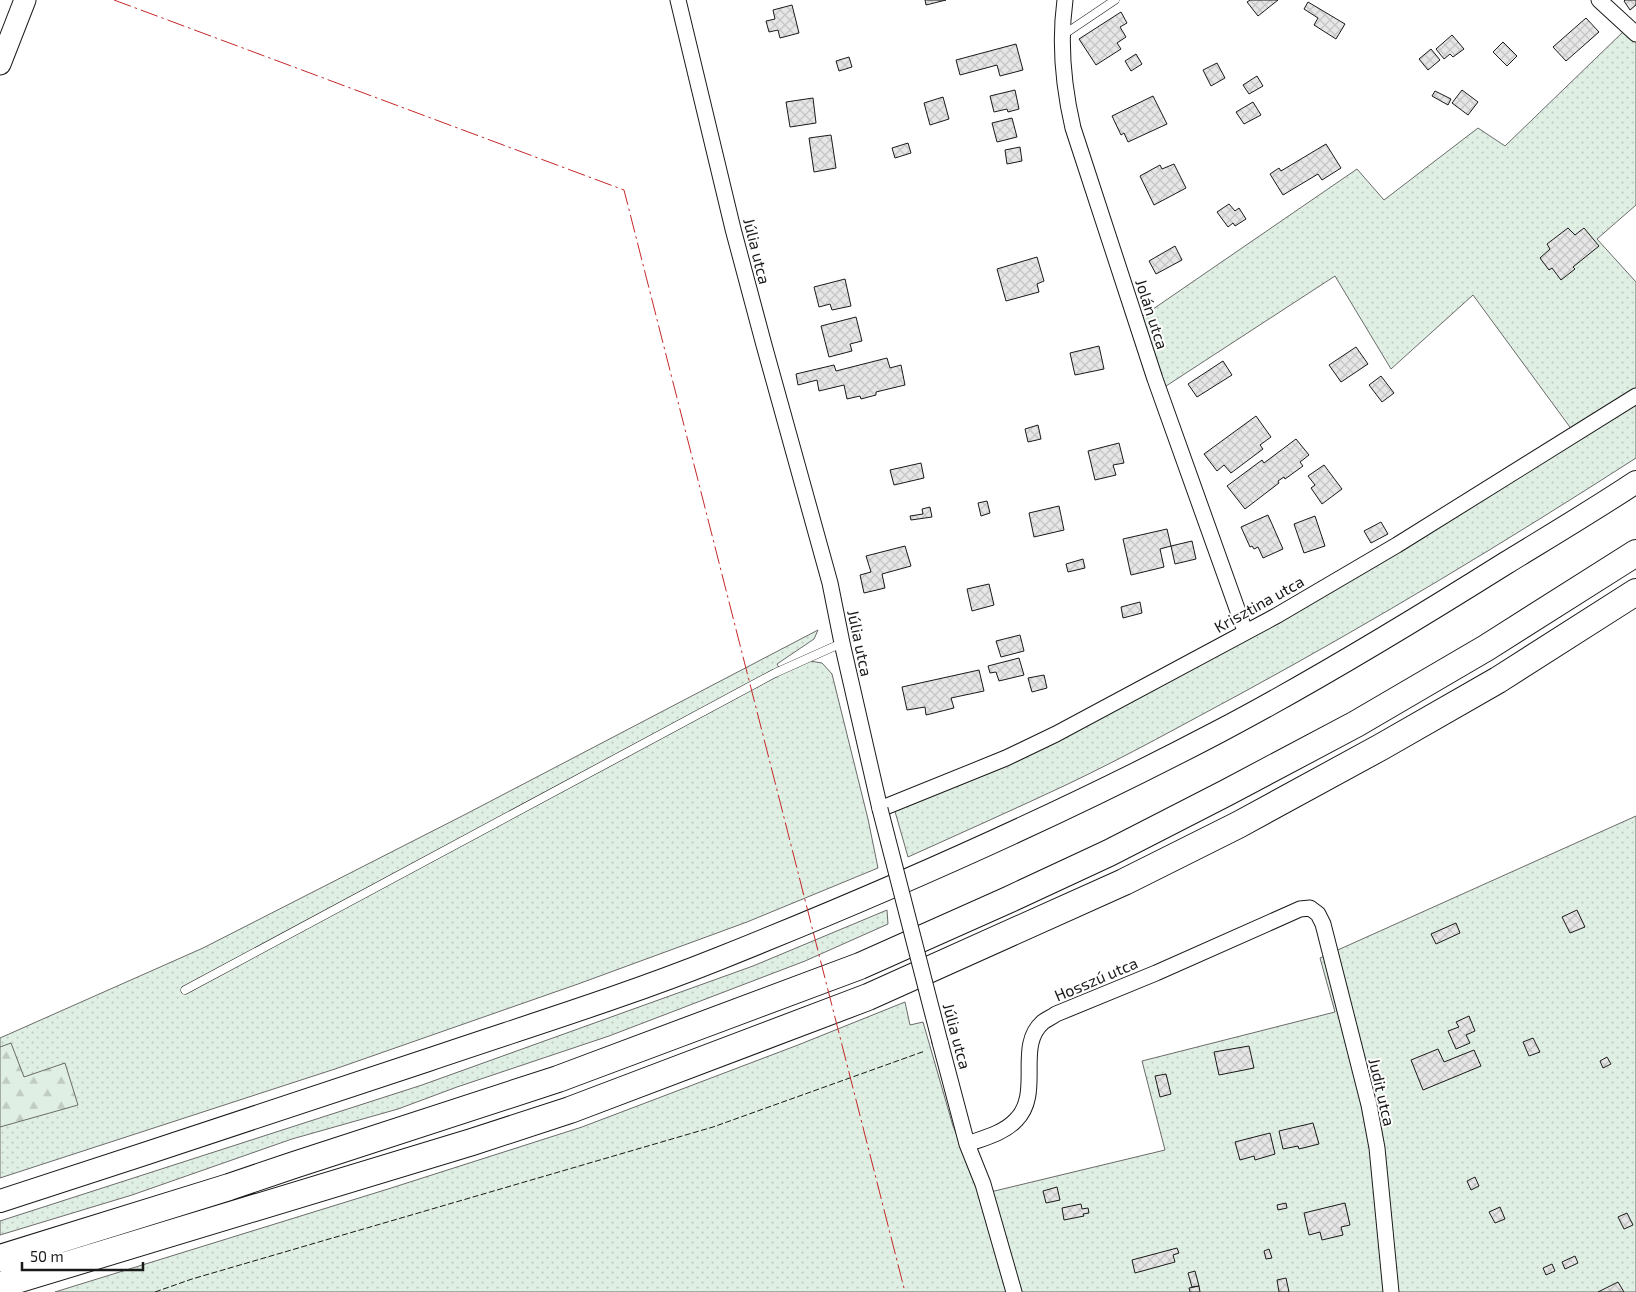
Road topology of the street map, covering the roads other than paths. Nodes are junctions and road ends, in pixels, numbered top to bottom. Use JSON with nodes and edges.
{"nodes":[{"id":1,"x":25,"y":0,"type":"edge"},
{"id":2,"x":678,"y":0,"type":"edge"},
{"id":3,"x":1065,"y":0,"type":"edge"},
{"id":4,"x":1115,"y":0,"type":"edge"},
{"id":5,"x":1599,"y":0,"type":"edge"},
{"id":6,"x":1636,"y":34,"type":"edge"},
{"id":7,"x":1061,"y":36,"type":"junction"},
{"id":8,"x":0,"y":64,"type":"edge"},
{"id":9,"x":1636,"y":396,"type":"edge"},
{"id":10,"x":1636,"y":482,"type":"edge"},
{"id":11,"x":1636,"y":553,"type":"edge"},
{"id":12,"x":1636,"y":592,"type":"edge"},
{"id":13,"x":1245,"y":631,"type":"junction"},
{"id":14,"x":842,"y":643,"type":"junction"},
{"id":15,"x":880,"y":809,"type":"junction"},
{"id":16,"x":1310,"y":908,"type":"joint"},
{"id":17,"x":185,"y":990,"type":"dead end"},
{"id":18,"x":968,"y":1144,"type":"junction"},
{"id":19,"x":0,"y":1201,"type":"edge"},
{"id":20,"x":0,"y":1258,"type":"edge"},
{"id":21,"x":0,"y":1285,"type":"edge"},
{"id":22,"x":1014,"y":1292,"type":"edge"},
{"id":23,"x":1391,"y":1292,"type":"edge"}],
"edges":[{"from":1,"to":8,"type":"main road"},
{"from":2,"to":14,"type":"street","name":"Júlia utca"},
{"from":3,"to":7,"type":"street","name":"Jolán utca"},
{"from":4,"to":7,"type":"lane"},
{"from":5,"to":6,"type":"street"},
{"from":7,"to":13,"type":"street","name":"Jolán utca"},
{"from":9,"to":13,"type":"street","name":"Krisztina utca"},
{"from":10,"to":19,"type":"main road"},
{"from":11,"to":20,"type":"highway"},
{"from":12,"to":21,"type":"highway"},
{"from":13,"to":15,"type":"street","name":"Krisztina utca"},
{"from":14,"to":15,"type":"street","name":"Júlia utca"},
{"from":14,"to":17,"type":"lane"},
{"from":15,"to":18,"type":"street","name":"Júlia utca","bridge":true},
{"from":16,"to":18,"type":"street","name":"Hosszú utca"},
{"from":16,"to":23,"type":"street","name":"Judit utca"},
{"from":18,"to":22,"type":"street","name":"Júlia utca"}]}
